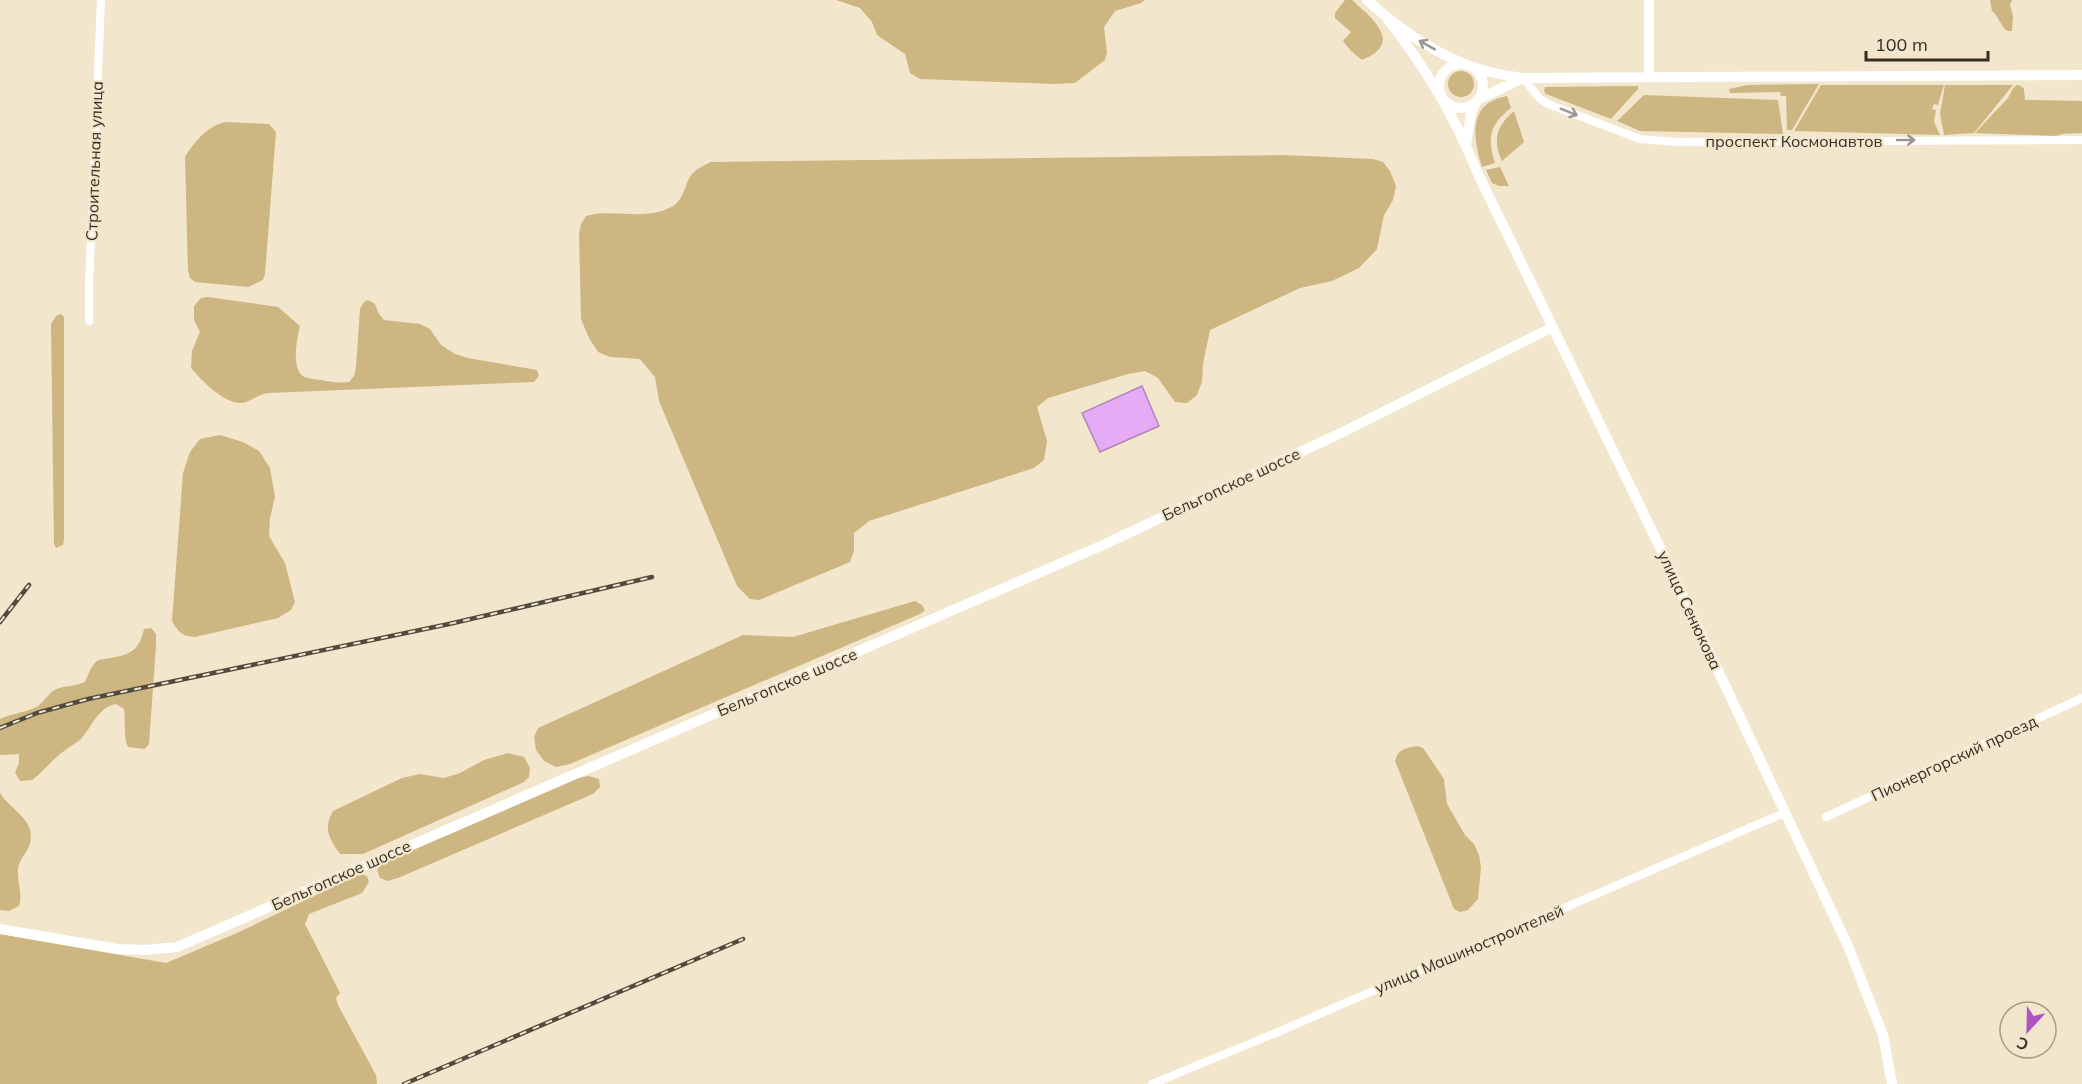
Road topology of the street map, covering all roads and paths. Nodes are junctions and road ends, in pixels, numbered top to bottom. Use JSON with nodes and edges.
{"nodes":[{"id":1,"x":100,"y":0,"type":"edge"},
{"id":2,"x":1367,"y":0,"type":"edge"},
{"id":3,"x":1649,"y":0,"type":"edge"},
{"id":4,"x":1387,"y":18,"type":"junction"},
{"id":5,"x":1471,"y":66,"type":"junction"},
{"id":6,"x":2082,"y":75,"type":"edge"},
{"id":7,"x":1649,"y":77,"type":"junction"},
{"id":8,"x":1523,"y":78,"type":"junction"},
{"id":9,"x":1442,"y":97,"type":"junction"},
{"id":10,"x":1477,"y":100,"type":"junction"},
{"id":11,"x":2082,"y":140,"type":"edge"},
{"id":12,"x":1466,"y":145,"type":"junction"},
{"id":13,"x":89,"y":321,"type":"dead end"},
{"id":14,"x":1553,"y":327,"type":"junction"},
{"id":15,"x":2082,"y":698,"type":"edge"},
{"id":16,"x":1786,"y":812,"type":"junction"},
{"id":17,"x":1826,"y":817,"type":"dead end"},
{"id":18,"x":0,"y":929,"type":"edge"},
{"id":19,"x":1152,"y":1084,"type":"edge"},
{"id":20,"x":1892,"y":1084,"type":"edge"}],
"edges":[{"from":1,"to":13,"type":"street","name":"Строительная улица"},
{"from":2,"to":4,"type":"main road","name":"улица Сенюкова"},
{"from":3,"to":7,"type":"main road"},
{"from":5,"to":4,"type":"main road","name":"улица Сенюкова","one_way":true},
{"from":4,"to":9,"type":"main road","name":"улица Сенюкова"},
{"from":5,"to":8,"type":"main road"},
{"from":5,"to":9,"type":"main road"},
{"from":5,"to":10,"type":"main road"},
{"from":6,"to":7,"type":"main road"},
{"from":7,"to":8,"type":"main road"},
{"from":8,"to":10,"type":"main road"},
{"from":8,"to":11,"type":"street","name":"проспект Космонавтов","one_way":true},
{"from":9,"to":10,"type":"main road"},
{"from":9,"to":12,"type":"main road","name":"улица Сенюкова"},
{"from":10,"to":12,"type":"main road"},
{"from":12,"to":14,"type":"main road","name":"улица Сенюкова"},
{"from":14,"to":16,"type":"main road","name":"улица Сенюкова"},
{"from":14,"to":18,"type":"main road","name":"Бельгопское шоссе"},
{"from":15,"to":17,"type":"street","name":"Пионергорский проезд"},
{"from":16,"to":19,"type":"street","name":"улица Машиностроителей"},
{"from":16,"to":20,"type":"main road","name":"улица Сенюкова"}]}
